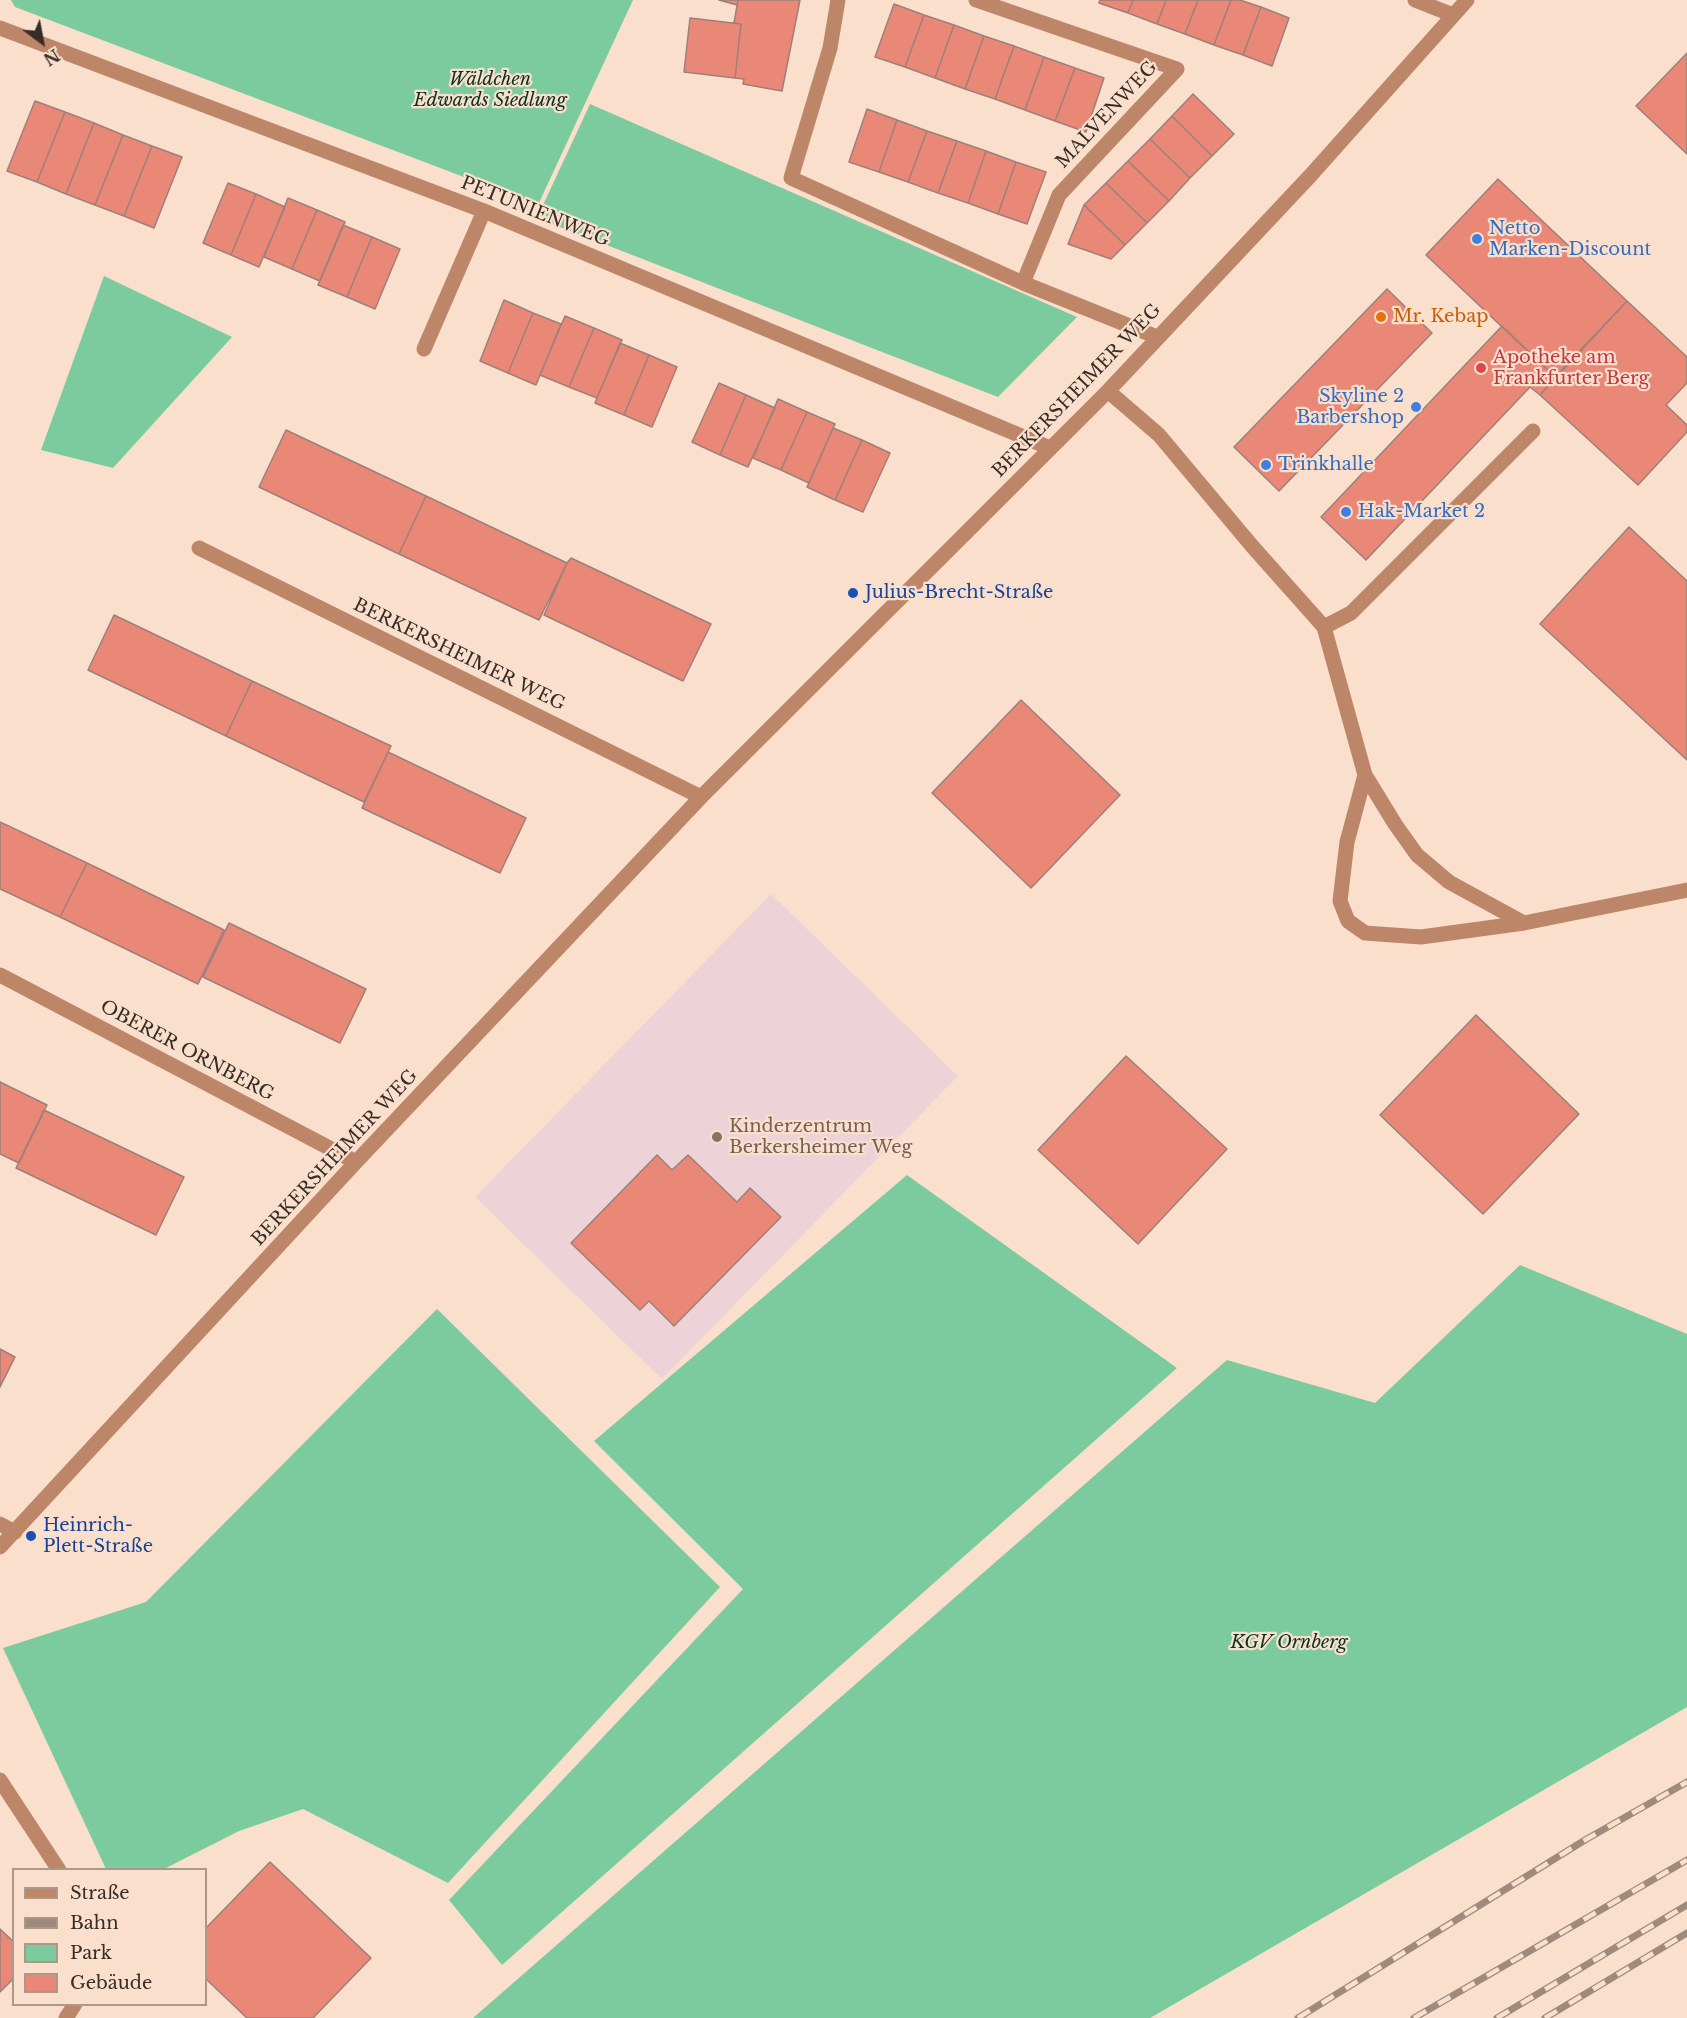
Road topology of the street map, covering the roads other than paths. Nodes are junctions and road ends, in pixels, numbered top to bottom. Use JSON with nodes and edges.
{"nodes":[{"id":1,"x":838,"y":0,"type":"edge"},
{"id":2,"x":976,"y":0,"type":"edge"},
{"id":3,"x":1415,"y":0,"type":"edge"},
{"id":4,"x":1467,"y":0,"type":"edge"},
{"id":5,"x":1453,"y":15,"type":"junction"},
{"id":6,"x":0,"y":28,"type":"edge"},
{"id":7,"x":484,"y":211,"type":"junction"},
{"id":8,"x":1023,"y":283,"type":"junction"},
{"id":9,"x":1156,"y":337,"type":"junction"},
{"id":10,"x":424,"y":349,"type":"dead end"},
{"id":11,"x":1108,"y":391,"type":"junction"},
{"id":12,"x":1533,"y":431,"type":"dead end"},
{"id":13,"x":1050,"y":448,"type":"junction"},
{"id":14,"x":199,"y":548,"type":"dead end"},
{"id":15,"x":1324,"y":627,"type":"junction"},
{"id":16,"x":1365,"y":775,"type":"junction"},
{"id":17,"x":701,"y":798,"type":"junction"},
{"id":18,"x":1687,"y":890,"type":"edge"},
{"id":19,"x":1524,"y":923,"type":"junction"},
{"id":20,"x":0,"y":975,"type":"edge"},
{"id":21,"x":356,"y":1162,"type":"junction"},
{"id":22,"x":0,"y":1524,"type":"edge"},
{"id":23,"x":15,"y":1532,"type":"junction"},
{"id":24,"x":0,"y":1547,"type":"edge"},
{"id":25,"x":0,"y":1780,"type":"edge"},
{"id":26,"x":58,"y":1868,"type":"edge"}],
"edges":[{"from":1,"to":8,"type":"street"},
{"from":2,"to":8,"type":"street","name":"MALVENWEG"},
{"from":3,"to":5,"type":"street"},
{"from":4,"to":5,"type":"street","name":"BERKERSHEIMER WEG"},
{"from":5,"to":9,"type":"street","name":"BERKERSHEIMER WEG"},
{"from":6,"to":7,"type":"street","name":"PETUNIENWEG"},
{"from":7,"to":10,"type":"street"},
{"from":7,"to":13,"type":"street","name":"PETUNIENWEG"},
{"from":8,"to":9,"type":"street"},
{"from":9,"to":11,"type":"street","name":"BERKERSHEIMER WEG"},
{"from":11,"to":13,"type":"street","name":"BERKERSHEIMER WEG"},
{"from":11,"to":15,"type":"street"},
{"from":12,"to":15,"type":"street"},
{"from":13,"to":17,"type":"street","name":"BERKERSHEIMER WEG"},
{"from":14,"to":17,"type":"street","name":"BERKERSHEIMER WEG"},
{"from":15,"to":16,"type":"street"},
{"from":16,"to":19,"type":"street"},
{"from":16,"to":19,"type":"street"},
{"from":17,"to":21,"type":"street","name":"BERKERSHEIMER WEG"},
{"from":18,"to":19,"type":"street"},
{"from":20,"to":21,"type":"street","name":"OBERER ORNBERG"},
{"from":21,"to":23,"type":"street","name":"BERKERSHEIMER WEG"},
{"from":22,"to":23,"type":"street"},
{"from":23,"to":24,"type":"street","name":"BERKERSHEIMER WEG"},
{"from":25,"to":26,"type":"street"}]}
